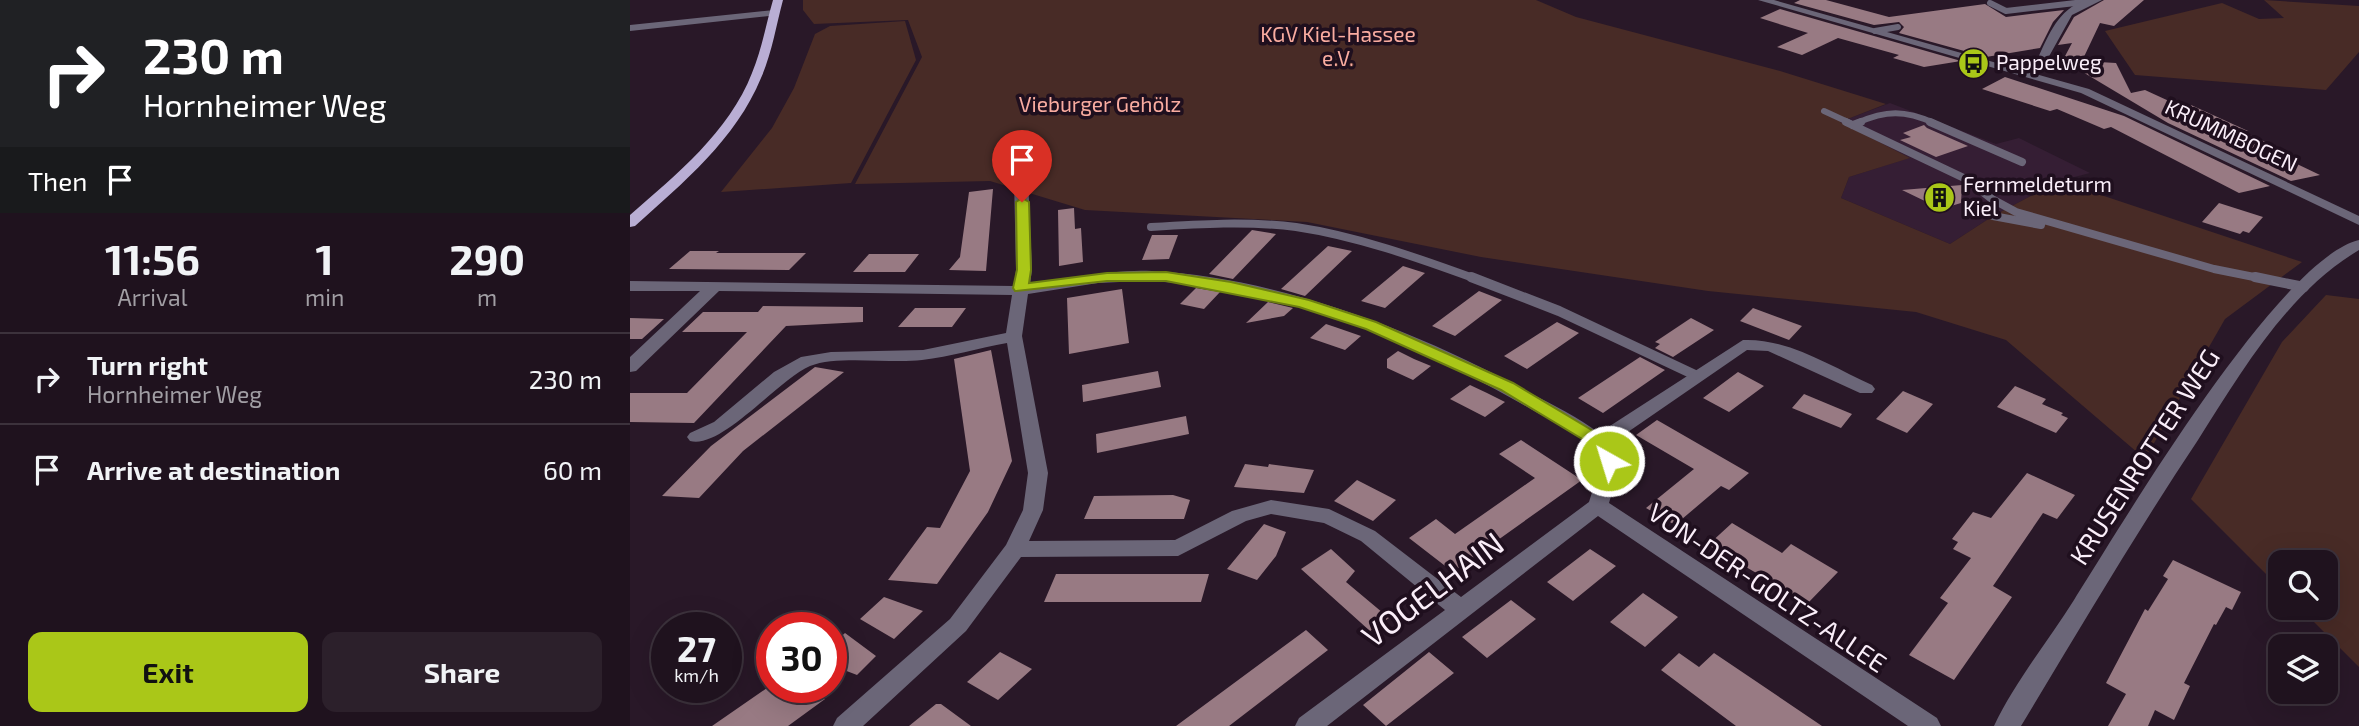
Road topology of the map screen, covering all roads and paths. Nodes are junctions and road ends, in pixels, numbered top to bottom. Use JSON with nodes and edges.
{"nodes":[{"id":1,"x":1763,"y":0,"type":"edge"},
{"id":2,"x":2097,"y":0,"type":"edge"},
{"id":3,"x":2081,"y":1,"type":"edge"},
{"id":4,"x":1990,"y":3,"type":"dead end"},
{"id":5,"x":776,"y":6,"type":"edge"},
{"id":6,"x":1898,"y":27,"type":"dead end"},
{"id":7,"x":630,"y":28,"type":"edge"},
{"id":8,"x":1875,"y":31,"type":"junction"},
{"id":9,"x":2031,"y":59,"type":"junction"},
{"id":10,"x":1997,"y":64,"type":"junction"},
{"id":11,"x":2085,"y":91,"type":"junction"},
{"id":12,"x":1824,"y":111,"type":"dead end"},
{"id":13,"x":1853,"y":125,"type":"junction"},
{"id":14,"x":2022,"y":162,"type":"dead end"},
{"id":15,"x":1021,"y":179,"type":"dead end"},
{"id":16,"x":1993,"y":216,"type":"dead end"},
{"id":17,"x":2359,"y":221,"type":"edge"},
{"id":18,"x":630,"y":223,"type":"edge"},
{"id":19,"x":1151,"y":227,"type":"dead end"},
{"id":20,"x":2066,"y":227,"type":"junction"},
{"id":21,"x":2359,"y":244,"type":"edge"},
{"id":22,"x":630,"y":286,"type":"edge"},
{"id":23,"x":713,"y":287,"type":"junction"},
{"id":24,"x":1020,"y":288,"type":"junction"},
{"id":25,"x":2302,"y":289,"type":"junction"},
{"id":26,"x":1014,"y":337,"type":"junction"},
{"id":27,"x":630,"y":367,"type":"edge"},
{"id":28,"x":1695,"y":375,"type":"junction"},
{"id":29,"x":1866,"y":389,"type":"dead end"},
{"id":30,"x":697,"y":437,"type":"dead end"},
{"id":31,"x":1599,"y":442,"type":"junction"},
{"id":32,"x":1598,"y":506,"type":"junction"},
{"id":33,"x":1015,"y":549,"type":"junction"},
{"id":34,"x":1461,"y":610,"type":"junction"},
{"id":35,"x":846,"y":726,"type":"edge"},
{"id":36,"x":1308,"y":726,"type":"edge"},
{"id":37,"x":1928,"y":726,"type":"edge"},
{"id":38,"x":2007,"y":726,"type":"edge"}],
"edges":[{"from":1,"to":8,"type":"street","name":"KRUMMBOGEN"},
{"from":2,"to":3,"type":"street"},
{"from":3,"to":4,"type":"lane"},
{"from":3,"to":9,"type":"street"},
{"from":5,"to":7,"type":"street"},
{"from":5,"to":18,"type":"main road"},
{"from":6,"to":8,"type":"lane"},
{"from":8,"to":10,"type":"street","name":"KRUMMBOGEN"},
{"from":9,"to":10,"type":"street","name":"KRUMMBOGEN"},
{"from":9,"to":11,"type":"street","name":"KRUMMBOGEN"},
{"from":10,"to":11,"type":"street","name":"KRUMMBOGEN"},
{"from":11,"to":17,"type":"street","name":"KRUMMBOGEN"},
{"from":12,"to":13,"type":"lane"},
{"from":13,"to":14,"type":"lane"},
{"from":13,"to":20,"type":"lane"},
{"from":15,"to":24,"type":"street"},
{"from":16,"to":20,"type":"lane"},
{"from":19,"to":28,"type":"lane"},
{"from":20,"to":25,"type":"lane"},
{"from":21,"to":25,"type":"street","name":"KRUSENROTTER WEG"},
{"from":22,"to":23,"type":"street"},
{"from":23,"to":24,"type":"street"},
{"from":23,"to":27,"type":"street"},
{"from":24,"to":26,"type":"street"},
{"from":24,"to":31,"type":"street"},
{"from":25,"to":38,"type":"street","name":"KRUSENROTTER WEG"},
{"from":26,"to":30,"type":"street"},
{"from":26,"to":33,"type":"street"},
{"from":28,"to":29,"type":"street"},
{"from":28,"to":31,"type":"street"},
{"from":31,"to":32,"type":"street"},
{"from":32,"to":34,"type":"street","name":"VOGELHAIN"},
{"from":32,"to":37,"type":"street","name":"VON-DER-GOLTZ-ALLEE"},
{"from":33,"to":34,"type":"street"},
{"from":33,"to":35,"type":"street"},
{"from":34,"to":36,"type":"street","name":"VOGELHAIN"}]}
